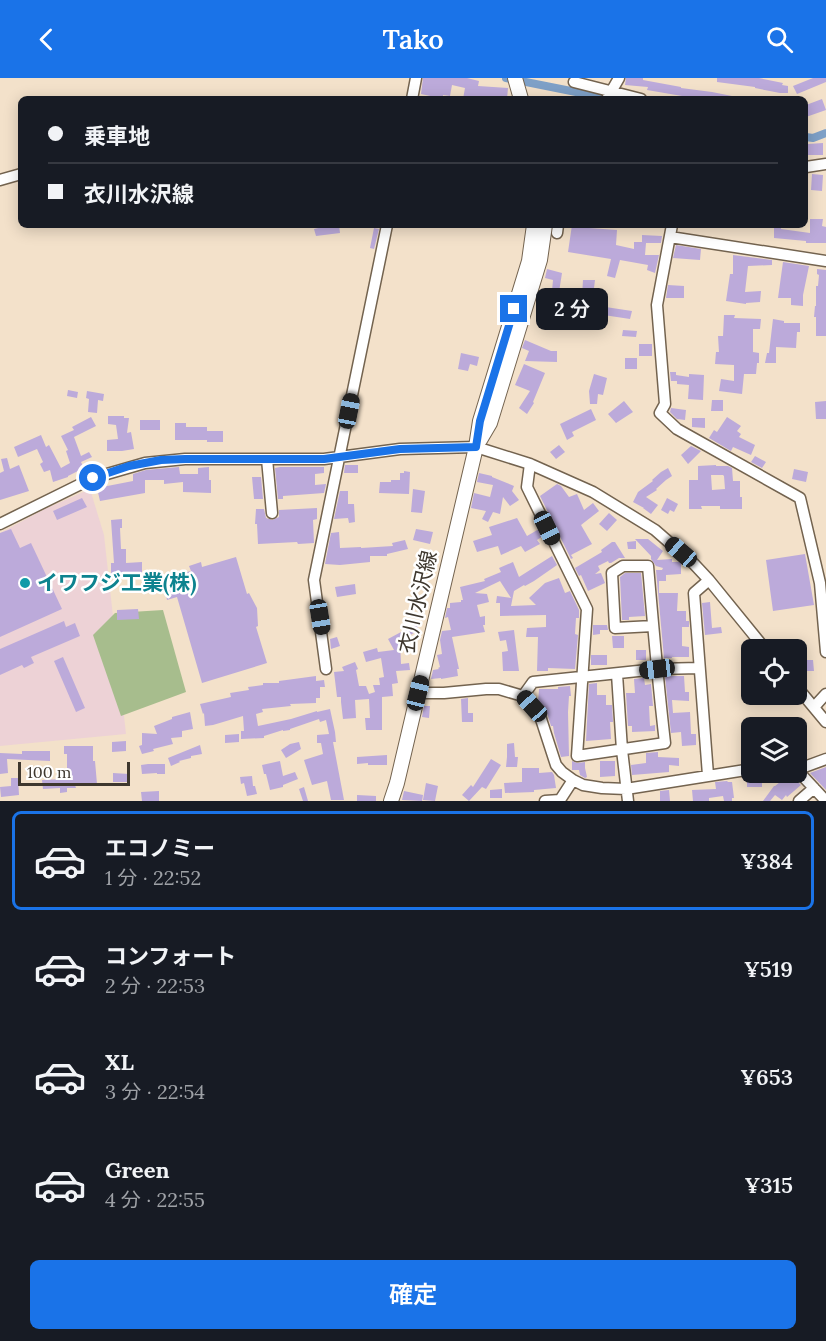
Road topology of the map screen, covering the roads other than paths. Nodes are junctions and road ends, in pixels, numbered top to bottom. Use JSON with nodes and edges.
{"nodes":[{"id":1,"x":416,"y":78,"type":"edge"},
{"id":2,"x":516,"y":78,"type":"edge"},
{"id":3,"x":524,"y":78,"type":"edge"},
{"id":4,"x":619,"y":78,"type":"edge"},
{"id":5,"x":574,"y":82,"type":"dead end"},
{"id":6,"x":610,"y":95,"type":"edge"},
{"id":7,"x":413,"y":96,"type":"edge"},
{"id":8,"x":520,"y":96,"type":"edge"},
{"id":9,"x":529,"y":96,"type":"edge"},
{"id":10,"x":826,"y":164,"type":"edge"},
{"id":11,"x":808,"y":167,"type":"edge"},
{"id":12,"x":18,"y":175,"type":"edge"},
{"id":13,"x":0,"y":180,"type":"edge"},
{"id":14,"x":386,"y":228,"type":"edge"},
{"id":15,"x":534,"y":228,"type":"edge"},
{"id":16,"x":553,"y":228,"type":"edge"},
{"id":17,"x":672,"y":228,"type":"edge"},
{"id":18,"x":670,"y":237,"type":"junction"},
{"id":19,"x":826,"y":261,"type":"edge"},
{"id":20,"x":476,"y":447,"type":"junction"},
{"id":21,"x":339,"y":458,"type":"junction"},
{"id":22,"x":267,"y":459,"type":"junction"},
{"id":23,"x":530,"y":464,"type":"junction"},
{"id":24,"x":272,"y":513,"type":"dead end"},
{"id":25,"x":0,"y":524,"type":"edge"},
{"id":26,"x":709,"y":580,"type":"junction"},
{"id":27,"x":653,"y":626,"type":"junction"},
{"id":28,"x":757,"y":639,"type":"edge"},
{"id":29,"x":826,"y":652,"type":"edge"},
{"id":30,"x":699,"y":668,"type":"junction"},
{"id":31,"x":326,"y":669,"type":"dead end"},
{"id":32,"x":657,"y":669,"type":"junction"},
{"id":33,"x":617,"y":674,"type":"junction"},
{"id":34,"x":581,"y":677,"type":"junction"},
{"id":35,"x":418,"y":693,"type":"junction"},
{"id":36,"x":826,"y":694,"type":"edge"},
{"id":37,"x":523,"y":696,"type":"junction"},
{"id":38,"x":807,"y":699,"type":"edge"},
{"id":39,"x":814,"y":707,"type":"junction"},
{"id":40,"x":826,"y":722,"type":"edge"},
{"id":41,"x":622,"y":750,"type":"junction"},
{"id":42,"x":826,"y":759,"type":"edge"},
{"id":43,"x":807,"y":766,"type":"edge"},
{"id":44,"x":741,"y":770,"type":"edge"},
{"id":45,"x":708,"y":775,"type":"junction"},
{"id":46,"x":573,"y":780,"type":"junction"},
{"id":47,"x":807,"y":781,"type":"edge"},
{"id":48,"x":814,"y":788,"type":"junction"},
{"id":49,"x":626,"y":789,"type":"junction"},
{"id":50,"x":391,"y":801,"type":"edge"},
{"id":51,"x":545,"y":801,"type":"edge"},
{"id":52,"x":628,"y":801,"type":"edge"},
{"id":53,"x":799,"y":801,"type":"edge"},
{"id":54,"x":826,"y":801,"type":"edge"}],
"edges":[{"from":1,"to":7,"type":"street"},
{"from":2,"to":8,"type":"main road"},
{"from":3,"to":9,"type":"main road"},
{"from":4,"to":6,"type":"street"},
{"from":5,"to":6,"type":"street"},
{"from":10,"to":11,"type":"street"},
{"from":12,"to":13,"type":"street"},
{"from":14,"to":21,"type":"street"},
{"from":15,"to":20,"type":"main road","name":"衣川水沢線"},
{"from":16,"to":20,"type":"main road","name":"衣川水沢線"},
{"from":17,"to":18,"type":"street"},
{"from":18,"to":19,"type":"street"},
{"from":18,"to":29,"type":"street"},
{"from":20,"to":21,"type":"street"},
{"from":20,"to":23,"type":"street"},
{"from":20,"to":35,"type":"main road","name":"衣川水沢線"},
{"from":21,"to":22,"type":"street"},
{"from":21,"to":31,"type":"street"},
{"from":22,"to":24,"type":"street"},
{"from":22,"to":25,"type":"street"},
{"from":23,"to":26,"type":"street"},
{"from":23,"to":34,"type":"street"},
{"from":26,"to":28,"type":"street"},
{"from":26,"to":30,"type":"street"},
{"from":27,"to":27,"type":"street"},
{"from":27,"to":32,"type":"street"},
{"from":30,"to":32,"type":"street"},
{"from":30,"to":45,"type":"street"},
{"from":32,"to":33,"type":"street"},
{"from":32,"to":41,"type":"street"},
{"from":33,"to":34,"type":"street"},
{"from":33,"to":41,"type":"street"},
{"from":34,"to":37,"type":"street"},
{"from":34,"to":41,"type":"street"},
{"from":35,"to":37,"type":"street"},
{"from":35,"to":50,"type":"main road","name":"衣川水沢線"},
{"from":36,"to":39,"type":"street"},
{"from":37,"to":46,"type":"street"},
{"from":38,"to":39,"type":"street"},
{"from":39,"to":40,"type":"street"},
{"from":41,"to":49,"type":"street"},
{"from":42,"to":43,"type":"street"},
{"from":44,"to":45,"type":"street"},
{"from":45,"to":49,"type":"street"},
{"from":46,"to":49,"type":"street"},
{"from":46,"to":51,"type":"street"},
{"from":47,"to":48,"type":"street"},
{"from":48,"to":53,"type":"street"},
{"from":48,"to":54,"type":"street"},
{"from":49,"to":52,"type":"street"}]}
